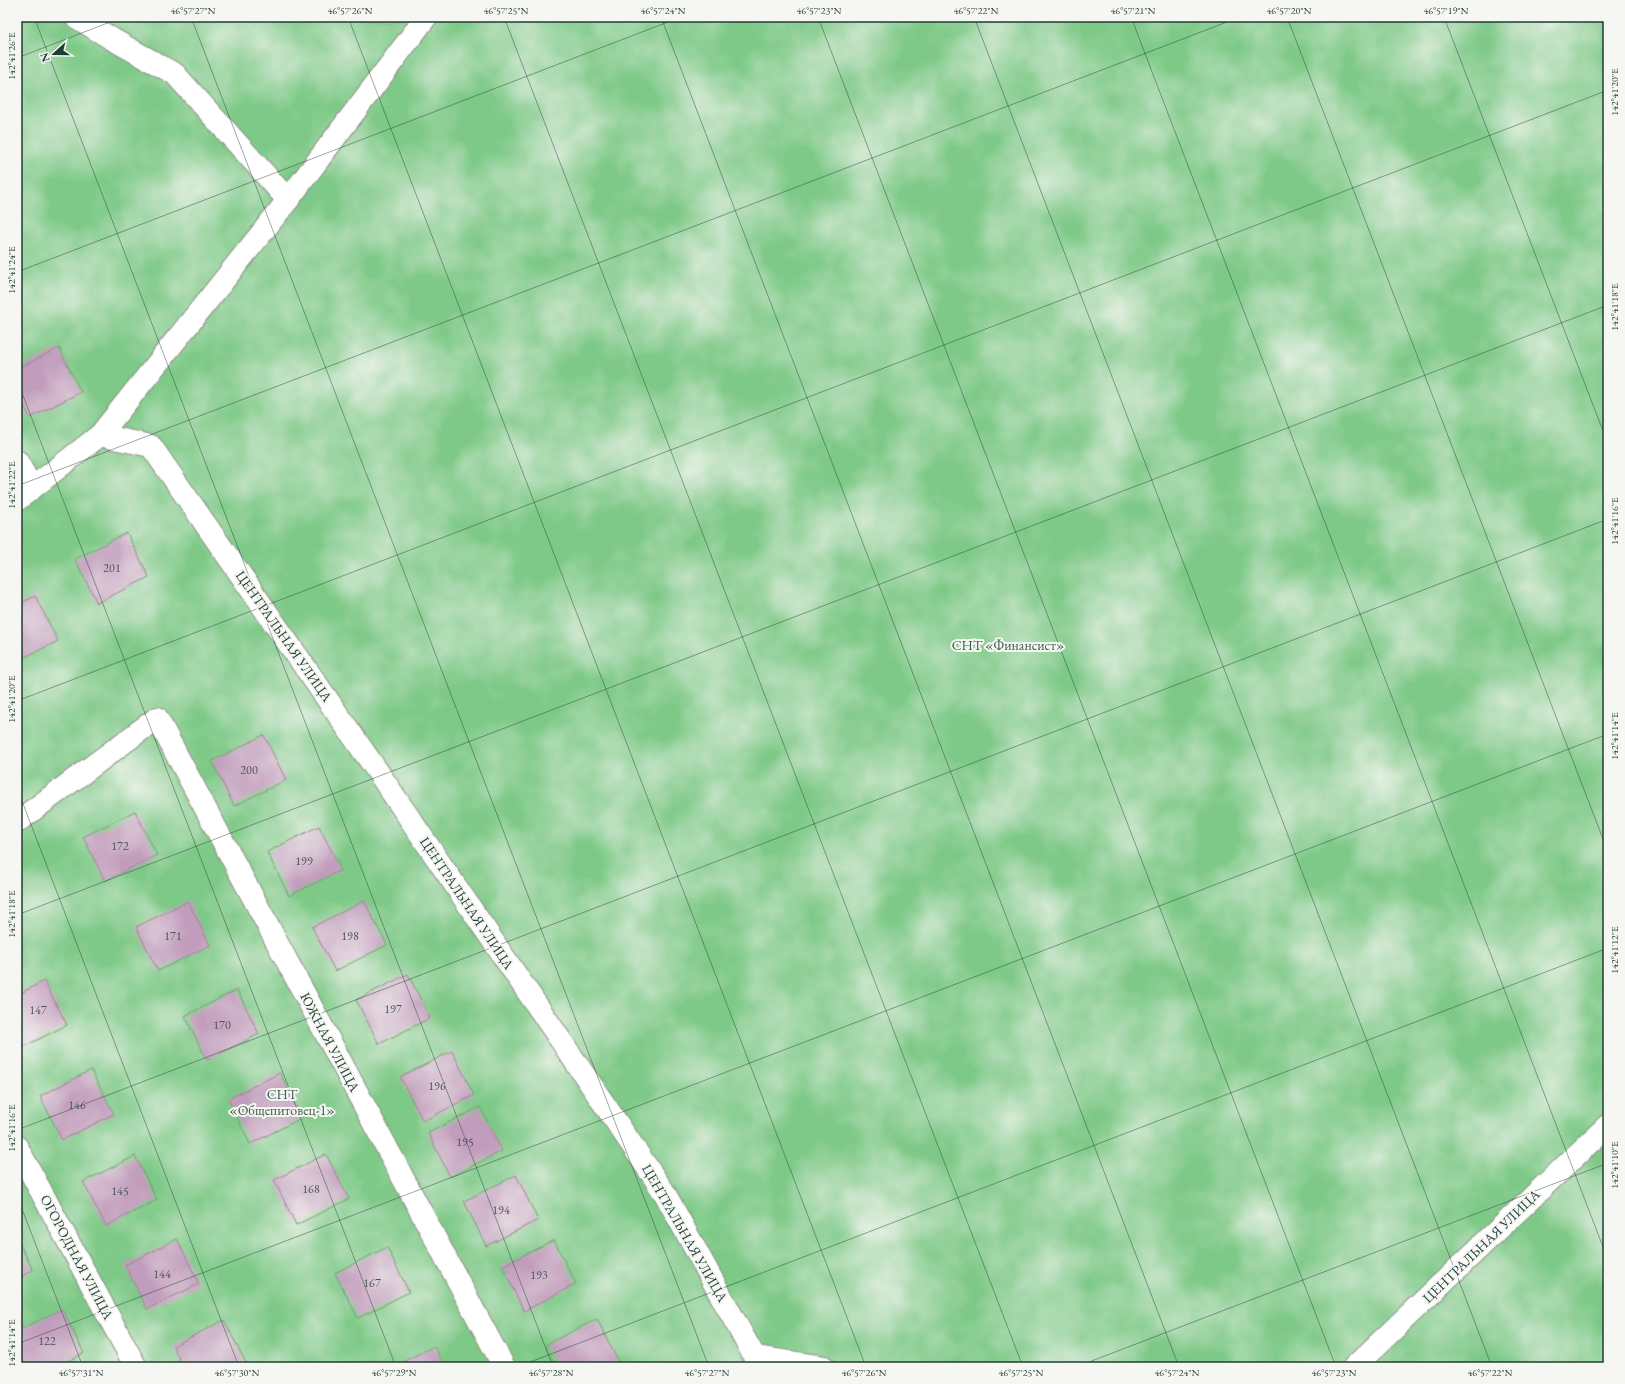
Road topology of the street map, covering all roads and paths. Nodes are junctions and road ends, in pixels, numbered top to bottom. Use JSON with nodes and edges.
{"nodes":[{"id":1,"x":76,"y":17,"type":"edge"},
{"id":2,"x":426,"y":17,"type":"edge"},
{"id":3,"x":288,"y":200,"type":"junction"},
{"id":4,"x":100,"y":435,"type":"junction"},
{"id":5,"x":17,"y":461,"type":"edge"},
{"id":6,"x":25,"y":494,"type":"edge"},
{"id":7,"x":17,"y":822,"type":"edge"},
{"id":8,"x":1608,"y":1126,"type":"edge"},
{"id":9,"x":17,"y":1147,"type":"edge"},
{"id":10,"x":758,"y":1362,"type":"edge"},
{"id":11,"x":136,"y":1367,"type":"edge"},
{"id":12,"x":504,"y":1367,"type":"edge"},
{"id":13,"x":824,"y":1367,"type":"edge"},
{"id":14,"x":1354,"y":1367,"type":"edge"}],
"edges":[{"from":1,"to":3,"type":"street"},
{"from":2,"to":3,"type":"street"},
{"from":3,"to":4,"type":"street"},
{"from":4,"to":6,"type":"street"},
{"from":4,"to":10,"type":"street","name":"ЦЕНТРАЛЬНАЯ УЛИЦА"},
{"from":5,"to":6,"type":"street"},
{"from":7,"to":12,"type":"street","name":"ЮЖНАЯ УЛИЦА"},
{"from":8,"to":14,"type":"street","name":"ЦЕНТРАЛЬНАЯ УЛИЦА"},
{"from":9,"to":11,"type":"street","name":"ОГОРОДНАЯ УЛИЦА"},
{"from":10,"to":13,"type":"street","name":"ЦЕНТРАЛЬНАЯ УЛИЦА"}]}
